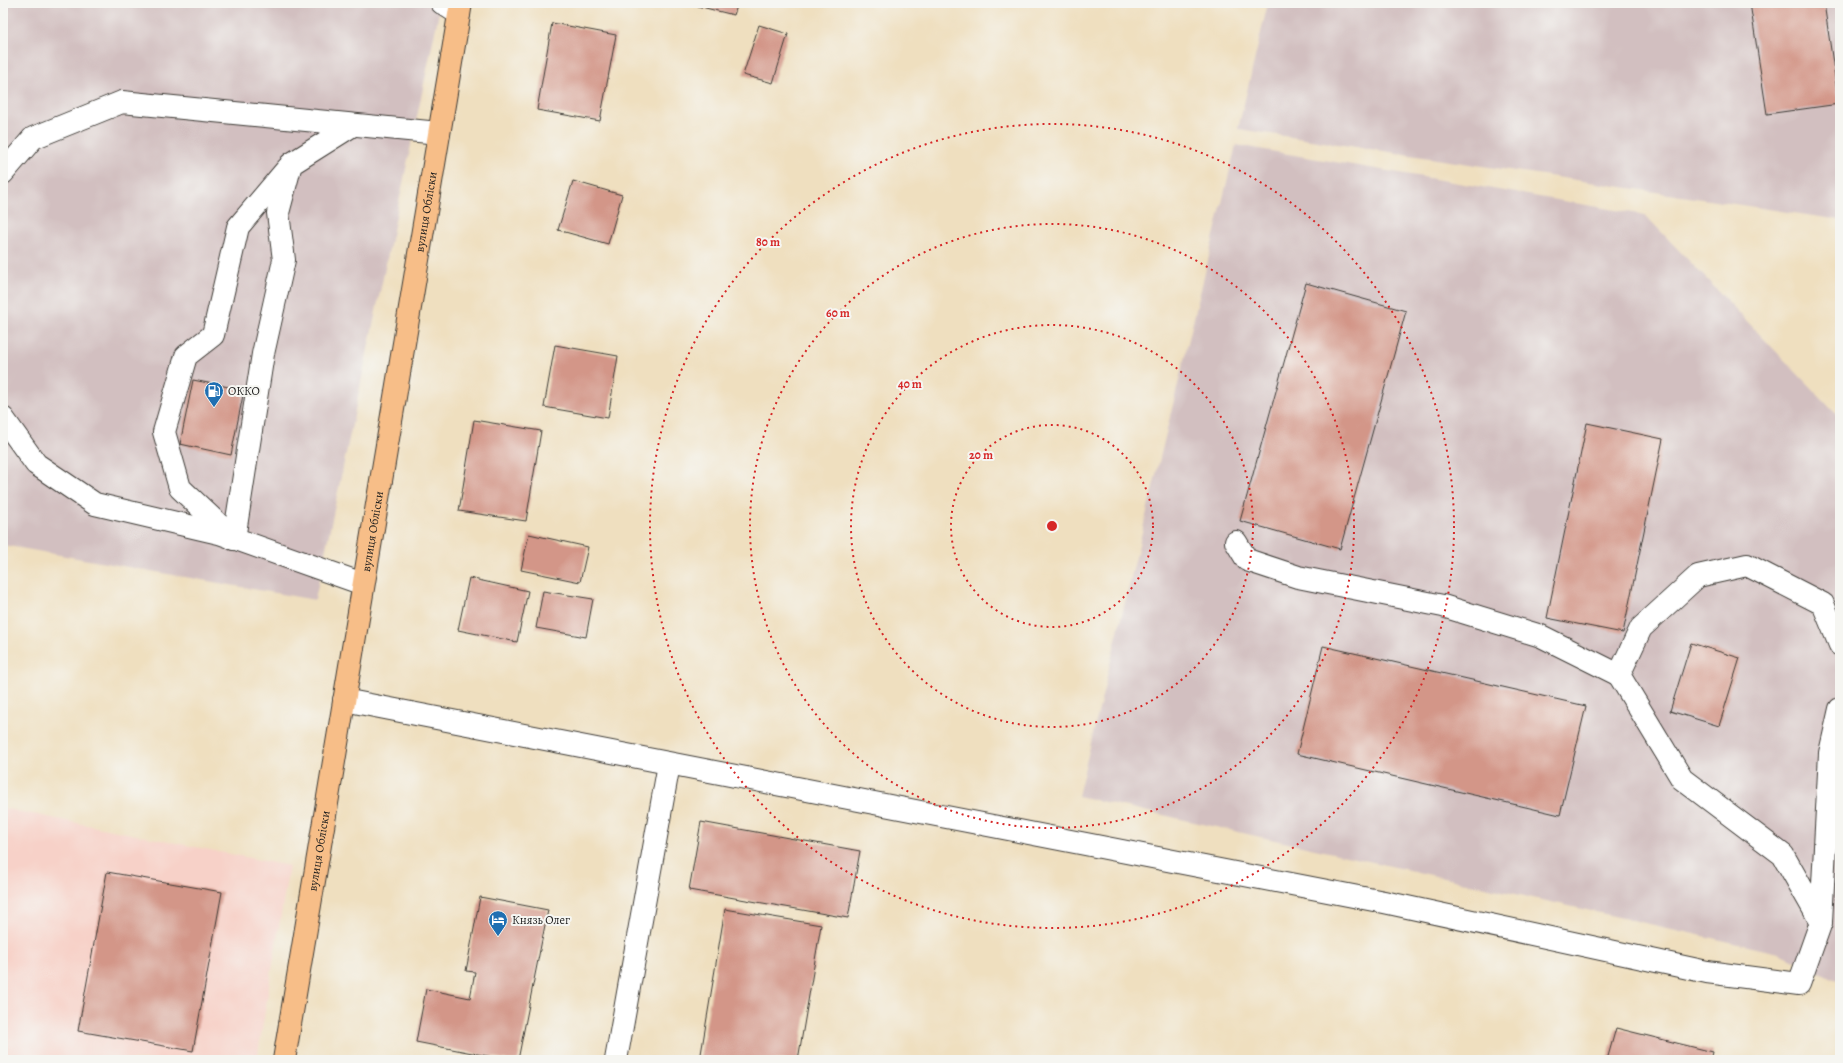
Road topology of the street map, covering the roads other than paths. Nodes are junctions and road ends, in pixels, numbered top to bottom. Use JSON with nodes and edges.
{"nodes":[{"id":1,"x":454,"y":7,"type":"edge"},
{"id":2,"x":353,"y":125,"type":"junction"},
{"id":3,"x":439,"y":133,"type":"junction"},
{"id":4,"x":291,"y":164,"type":"junction"},
{"id":5,"x":3,"y":173,"type":"edge"},
{"id":6,"x":3,"y":418,"type":"edge"},
{"id":7,"x":234,"y":539,"type":"junction"},
{"id":8,"x":1236,"y":542,"type":"dead end"},
{"id":9,"x":363,"y":584,"type":"junction"},
{"id":10,"x":1840,"y":645,"type":"edge"},
{"id":11,"x":1619,"y":675,"type":"junction"},
{"id":12,"x":344,"y":700,"type":"junction"},
{"id":13,"x":1840,"y":709,"type":"edge"},
{"id":14,"x":670,"y":764,"type":"junction"},
{"id":15,"x":1821,"y":922,"type":"junction"},
{"id":16,"x":284,"y":1060,"type":"edge"},
{"id":17,"x":616,"y":1060,"type":"edge"}],
"edges":[{"from":1,"to":3,"type":"main road","name":"вулиця Обліски"},
{"from":2,"to":3,"type":"street"},
{"from":2,"to":4,"type":"street"},
{"from":2,"to":5,"type":"street"},
{"from":3,"to":9,"type":"main road","name":"вулиця Обліски"},
{"from":4,"to":7,"type":"street"},
{"from":4,"to":7,"type":"street"},
{"from":6,"to":7,"type":"street"},
{"from":7,"to":9,"type":"street"},
{"from":8,"to":11,"type":"street"},
{"from":9,"to":12,"type":"main road","name":"вулиця Обліски"},
{"from":10,"to":11,"type":"street"},
{"from":11,"to":15,"type":"street"},
{"from":12,"to":14,"type":"street"},
{"from":12,"to":16,"type":"main road","name":"вулиця Обліски"},
{"from":13,"to":15,"type":"street"},
{"from":14,"to":15,"type":"street"},
{"from":14,"to":17,"type":"street"}]}
